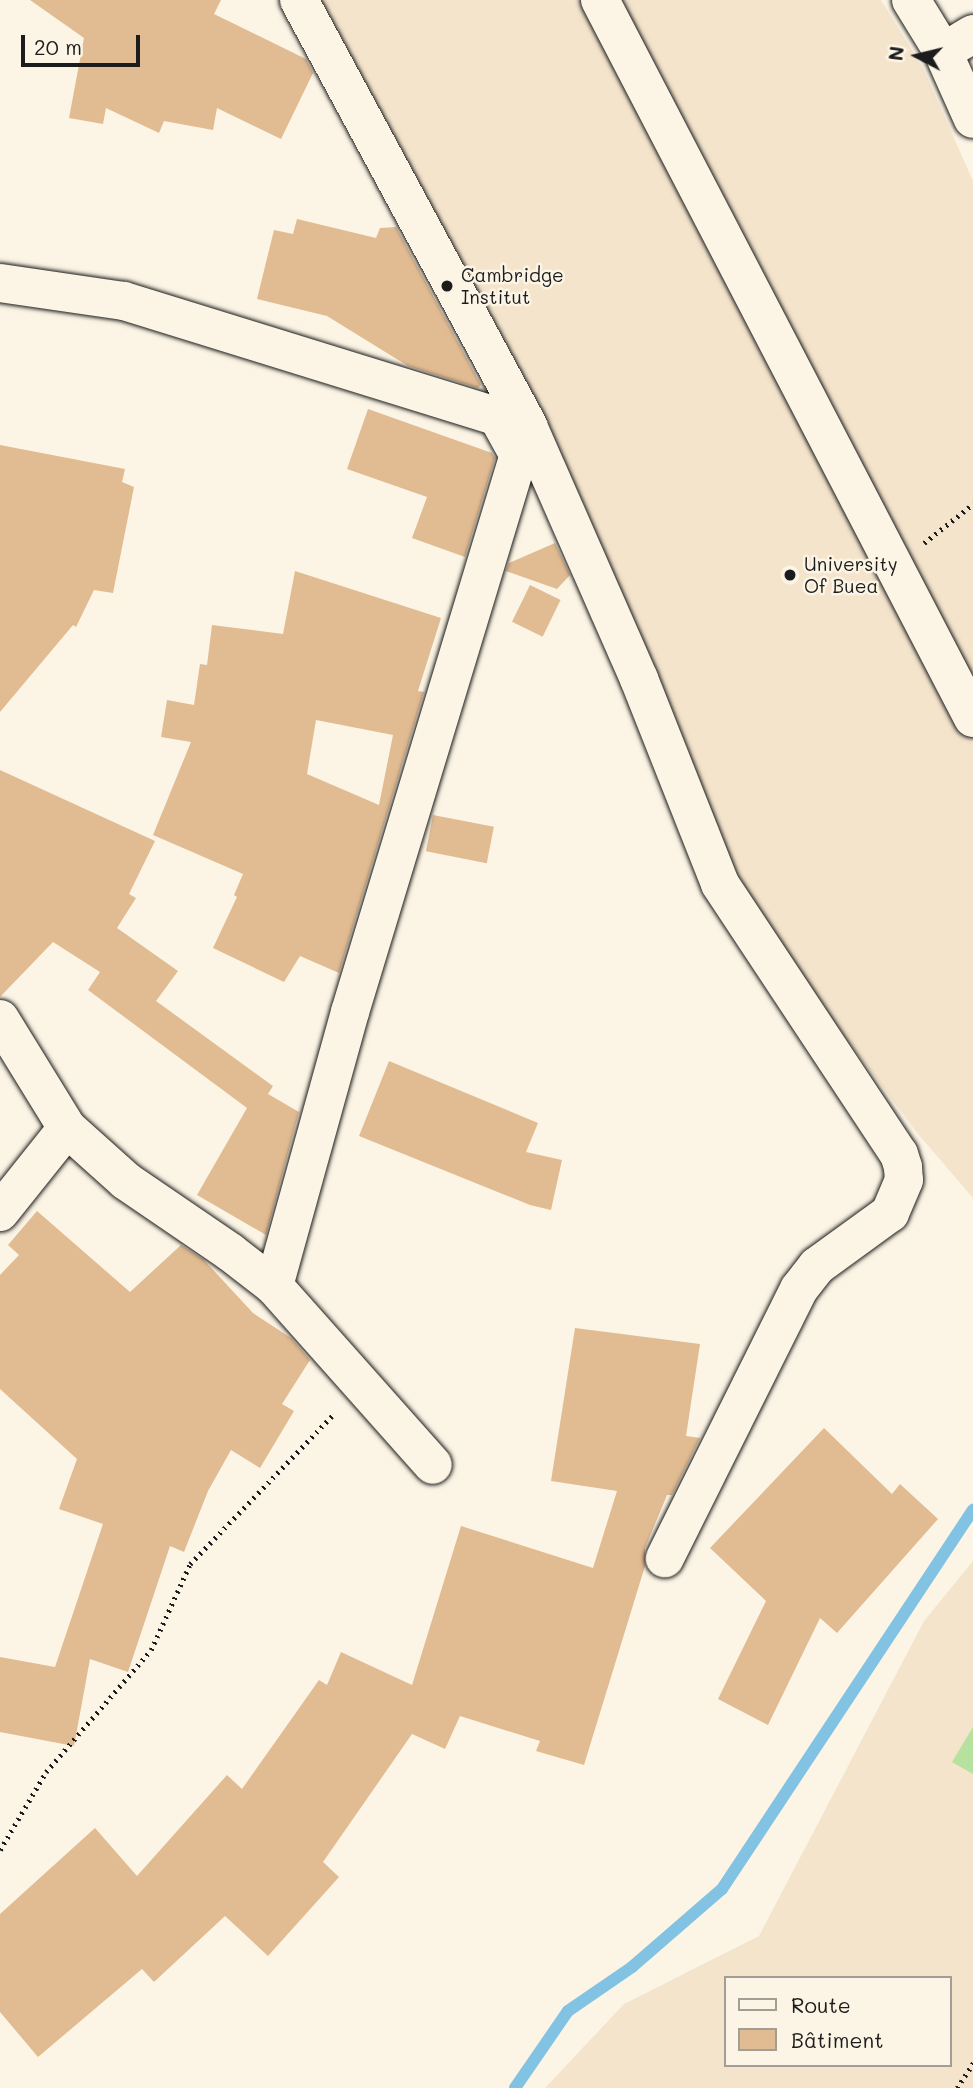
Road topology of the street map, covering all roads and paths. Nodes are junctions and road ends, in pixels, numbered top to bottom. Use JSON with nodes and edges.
{"nodes":[{"id":1,"x":299,"y":0,"type":"edge"},
{"id":2,"x":600,"y":0,"type":"edge"},
{"id":3,"x":911,"y":0,"type":"edge"},
{"id":4,"x":958,"y":43,"type":"edge"},
{"id":5,"x":973,"y":119,"type":"edge"},
{"id":6,"x":0,"y":283,"type":"edge"},
{"id":7,"x":512,"y":421,"type":"junction"},
{"id":8,"x":973,"y":505,"type":"edge"},
{"id":9,"x":893,"y":566,"type":"junction"},
{"id":10,"x":973,"y":718,"type":"edge"},
{"id":11,"x":0,"y":1019,"type":"edge"},
{"id":12,"x":67,"y":1128,"type":"junction"},
{"id":13,"x":0,"y":1212,"type":"edge"},
{"id":14,"x":274,"y":1286,"type":"junction"},
{"id":15,"x":362,"y":1385,"type":"junction"},
{"id":16,"x":433,"y":1465,"type":"dead end"},
{"id":17,"x":665,"y":1558,"type":"dead end"},
{"id":18,"x":0,"y":1850,"type":"edge"},
{"id":19,"x":973,"y":2063,"type":"edge"},
{"id":20,"x":957,"y":2088,"type":"edge"}],
"edges":[{"from":1,"to":7,"type":"street"},
{"from":2,"to":9,"type":"street"},
{"from":3,"to":4,"type":"street"},
{"from":4,"to":5,"type":"street"},
{"from":6,"to":7,"type":"street"},
{"from":7,"to":14,"type":"street"},
{"from":7,"to":17,"type":"street"},
{"from":8,"to":9,"type":"path"},
{"from":9,"to":10,"type":"street"},
{"from":11,"to":12,"type":"street"},
{"from":12,"to":13,"type":"street"},
{"from":12,"to":14,"type":"street"},
{"from":14,"to":15,"type":"street"},
{"from":15,"to":16,"type":"street"},
{"from":15,"to":18,"type":"path"},
{"from":19,"to":20,"type":"path"}]}
